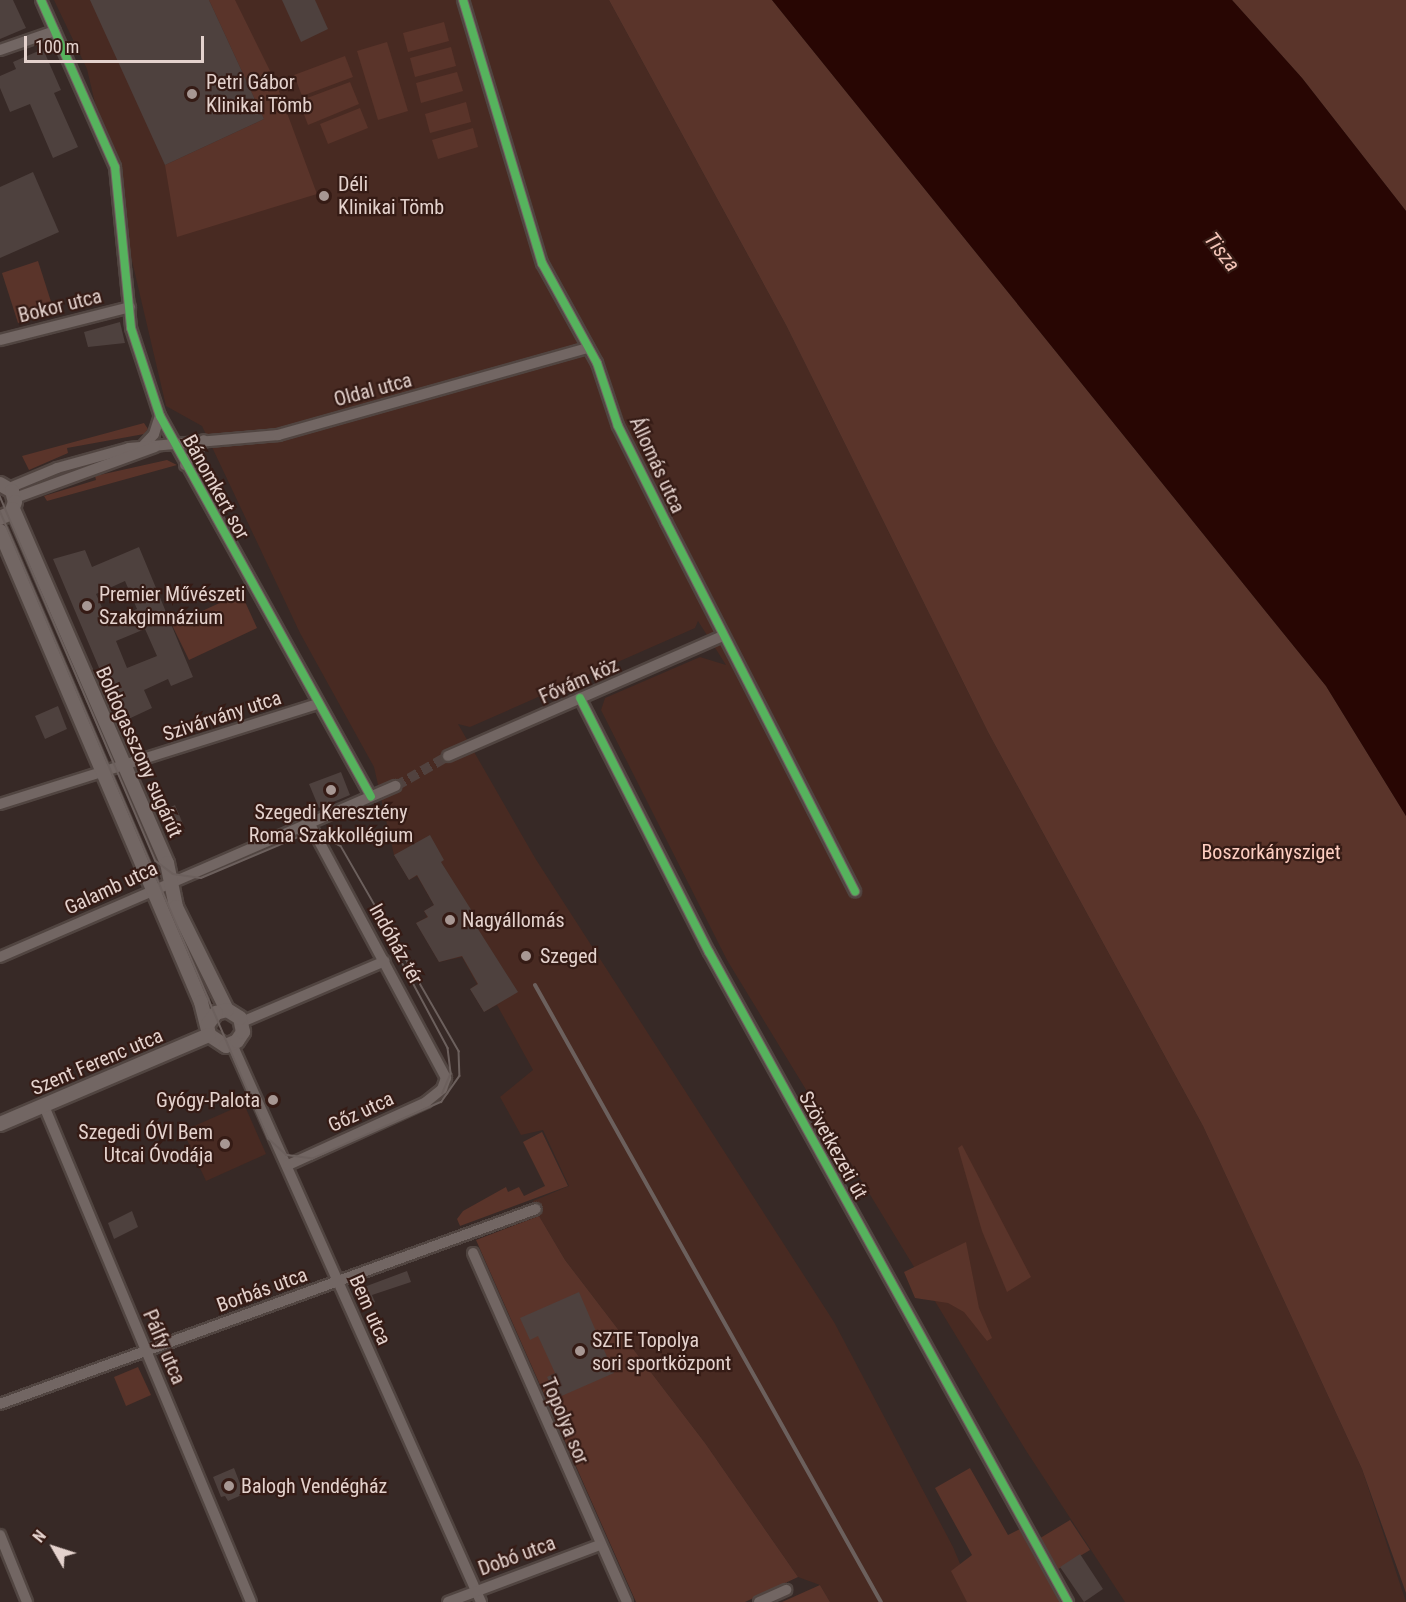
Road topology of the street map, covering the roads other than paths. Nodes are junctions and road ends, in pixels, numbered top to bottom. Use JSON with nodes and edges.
{"nodes":[{"id":1,"x":40,"y":0,"type":"edge"},
{"id":2,"x":463,"y":0,"type":"edge"},
{"id":3,"x":55,"y":31,"type":"junction"},
{"id":4,"x":0,"y":50,"type":"edge"},
{"id":5,"x":129,"y":307,"type":"junction"},
{"id":6,"x":0,"y":340,"type":"edge"},
{"id":7,"x":588,"y":348,"type":"junction"},
{"id":8,"x":160,"y":416,"type":"junction"},
{"id":9,"x":204,"y":440,"type":"junction"},
{"id":10,"x":168,"y":442,"type":"junction"},
{"id":11,"x":143,"y":446,"type":"junction"},
{"id":12,"x":185,"y":465,"type":"junction"},
{"id":13,"x":7,"y":490,"type":"edge"},
{"id":14,"x":0,"y":518,"type":"edge"},
{"id":15,"x":0,"y":531,"type":"edge"},
{"id":16,"x":723,"y":636,"type":"junction"},
{"id":17,"x":580,"y":698,"type":"junction"},
{"id":18,"x":317,"y":704,"type":"junction"},
{"id":19,"x":448,"y":756,"type":"tunnel mouth"},
{"id":20,"x":124,"y":765,"type":"junction"},
{"id":21,"x":104,"y":770,"type":"junction"},
{"id":22,"x":396,"y":786,"type":"tunnel mouth"},
{"id":23,"x":370,"y":796,"type":"junction"},
{"id":24,"x":0,"y":804,"type":"edge"},
{"id":25,"x":308,"y":821,"type":"junction"},
{"id":26,"x":173,"y":880,"type":"junction"},
{"id":27,"x":855,"y":891,"type":"dead end"},
{"id":28,"x":155,"y":892,"type":"junction"},
{"id":29,"x":0,"y":957,"type":"edge"},
{"id":30,"x":385,"y":961,"type":"junction"},
{"id":31,"x":227,"y":1010,"type":"junction"},
{"id":32,"x":242,"y":1022,"type":"junction"},
{"id":33,"x":209,"y":1030,"type":"junction"},
{"id":34,"x":232,"y":1044,"type":"junction"},
{"id":35,"x":444,"y":1085,"type":"joint"},
{"id":36,"x":44,"y":1106,"type":"junction"},
{"id":37,"x":0,"y":1124,"type":"edge"},
{"id":38,"x":288,"y":1165,"type":"junction"},
{"id":39,"x":536,"y":1209,"type":"dead end"},
{"id":40,"x":473,"y":1253,"type":"dead end"},
{"id":41,"x":338,"y":1282,"type":"junction"},
{"id":42,"x":146,"y":1351,"type":"junction"},
{"id":43,"x":0,"y":1404,"type":"edge"},
{"id":44,"x":0,"y":1535,"type":"edge"},
{"id":45,"x":600,"y":1545,"type":"junction"},
{"id":46,"x":786,"y":1590,"type":"dead end"},
{"id":47,"x":476,"y":1591,"type":"junction"},
{"id":48,"x":27,"y":1602,"type":"edge"},
{"id":49,"x":250,"y":1602,"type":"edge"},
{"id":50,"x":448,"y":1602,"type":"edge"},
{"id":51,"x":481,"y":1602,"type":"edge"},
{"id":52,"x":627,"y":1602,"type":"edge"},
{"id":53,"x":759,"y":1602,"type":"edge"},
{"id":54,"x":1068,"y":1602,"type":"edge"}],
"edges":[{"from":1,"to":3,"type":"street","name":"Bánomkert sor"},
{"from":2,"to":7,"type":"street","name":"Állomás utca"},
{"from":3,"to":4,"type":"street"},
{"from":3,"to":5,"type":"street","name":"Bánomkert sor"},
{"from":5,"to":6,"type":"street","name":"Bokor utca"},
{"from":5,"to":8,"type":"street","name":"Bánomkert sor"},
{"from":7,"to":9,"type":"street","name":"Oldal utca"},
{"from":7,"to":16,"type":"street","name":"Állomás utca"},
{"from":8,"to":10,"type":"street","name":"Bánomkert sor"},
{"from":8,"to":11,"type":"street"},
{"from":9,"to":10,"type":"street","name":"Oldal utca"},
{"from":9,"to":12,"type":"street"},
{"from":10,"to":11,"type":"street","name":"Oldal utca"},
{"from":10,"to":12,"type":"street","name":"Bánomkert sor"},
{"from":10,"to":13,"type":"street","name":"Oldal utca"},
{"from":11,"to":13,"type":"street","name":"Oldal utca"},
{"from":12,"to":18,"type":"street","name":"Bánomkert sor"},
{"from":13,"to":14,"type":"street"},
{"from":13,"to":20,"type":"street","name":"Boldogasszony sugárút"},
{"from":15,"to":21,"type":"street","name":"Boldogasszony sugárút"},
{"from":16,"to":17,"type":"street","name":"Fővám köz"},
{"from":16,"to":27,"type":"street","name":"Állomás utca"},
{"from":17,"to":19,"type":"street","name":"Fővám köz"},
{"from":17,"to":54,"type":"street","name":"Szövetkezeti út"},
{"from":18,"to":20,"type":"street","name":"Szivárvány utca"},
{"from":18,"to":23,"type":"street","name":"Bánomkert sor"},
{"from":20,"to":21,"type":"street","name":"Szivárvány utca"},
{"from":20,"to":26,"type":"street","name":"Boldogasszony sugárút"},
{"from":21,"to":24,"type":"street","name":"Szivárvány utca"},
{"from":21,"to":28,"type":"street","name":"Boldogasszony sugárút"},
{"from":22,"to":23,"type":"street"},
{"from":23,"to":25,"type":"street","name":"Galamb utca"},
{"from":25,"to":26,"type":"street","name":"Galamb utca"},
{"from":25,"to":30,"type":"street","name":"Indóház tér"},
{"from":26,"to":28,"type":"street","name":"Galamb utca"},
{"from":26,"to":31,"type":"street","name":"Boldogasszony sugárút"},
{"from":28,"to":29,"type":"street","name":"Galamb utca"},
{"from":28,"to":33,"type":"street","name":"Boldogasszony sugárút"},
{"from":30,"to":32,"type":"street"},
{"from":30,"to":35,"type":"street","name":"Indóház tér"},
{"from":31,"to":32,"type":"street"},
{"from":31,"to":33,"type":"street"},
{"from":32,"to":34,"type":"street"},
{"from":33,"to":34,"type":"street"},
{"from":33,"to":36,"type":"street","name":"Szent Ferenc utca"},
{"from":34,"to":38,"type":"street","name":"Bem utca"},
{"from":35,"to":38,"type":"street","name":"Gőz utca"},
{"from":36,"to":37,"type":"street","name":"Szent Ferenc utca"},
{"from":36,"to":42,"type":"street","name":"Pálfy utca"},
{"from":38,"to":41,"type":"street","name":"Bem utca"},
{"from":39,"to":41,"type":"street","name":"Borbás utca"},
{"from":40,"to":45,"type":"street","name":"Topolya sor"},
{"from":41,"to":42,"type":"street","name":"Borbás utca"},
{"from":41,"to":47,"type":"street","name":"Bem utca"},
{"from":42,"to":43,"type":"street","name":"Borbás utca"},
{"from":42,"to":49,"type":"street","name":"Pálfy utca"},
{"from":44,"to":48,"type":"street"},
{"from":45,"to":47,"type":"street","name":"Dobó utca"},
{"from":45,"to":52,"type":"street","name":"Topolya sor"},
{"from":46,"to":53,"type":"street"},
{"from":47,"to":50,"type":"street","name":"Dobó utca"},
{"from":47,"to":51,"type":"street","name":"Bem utca"}]}
